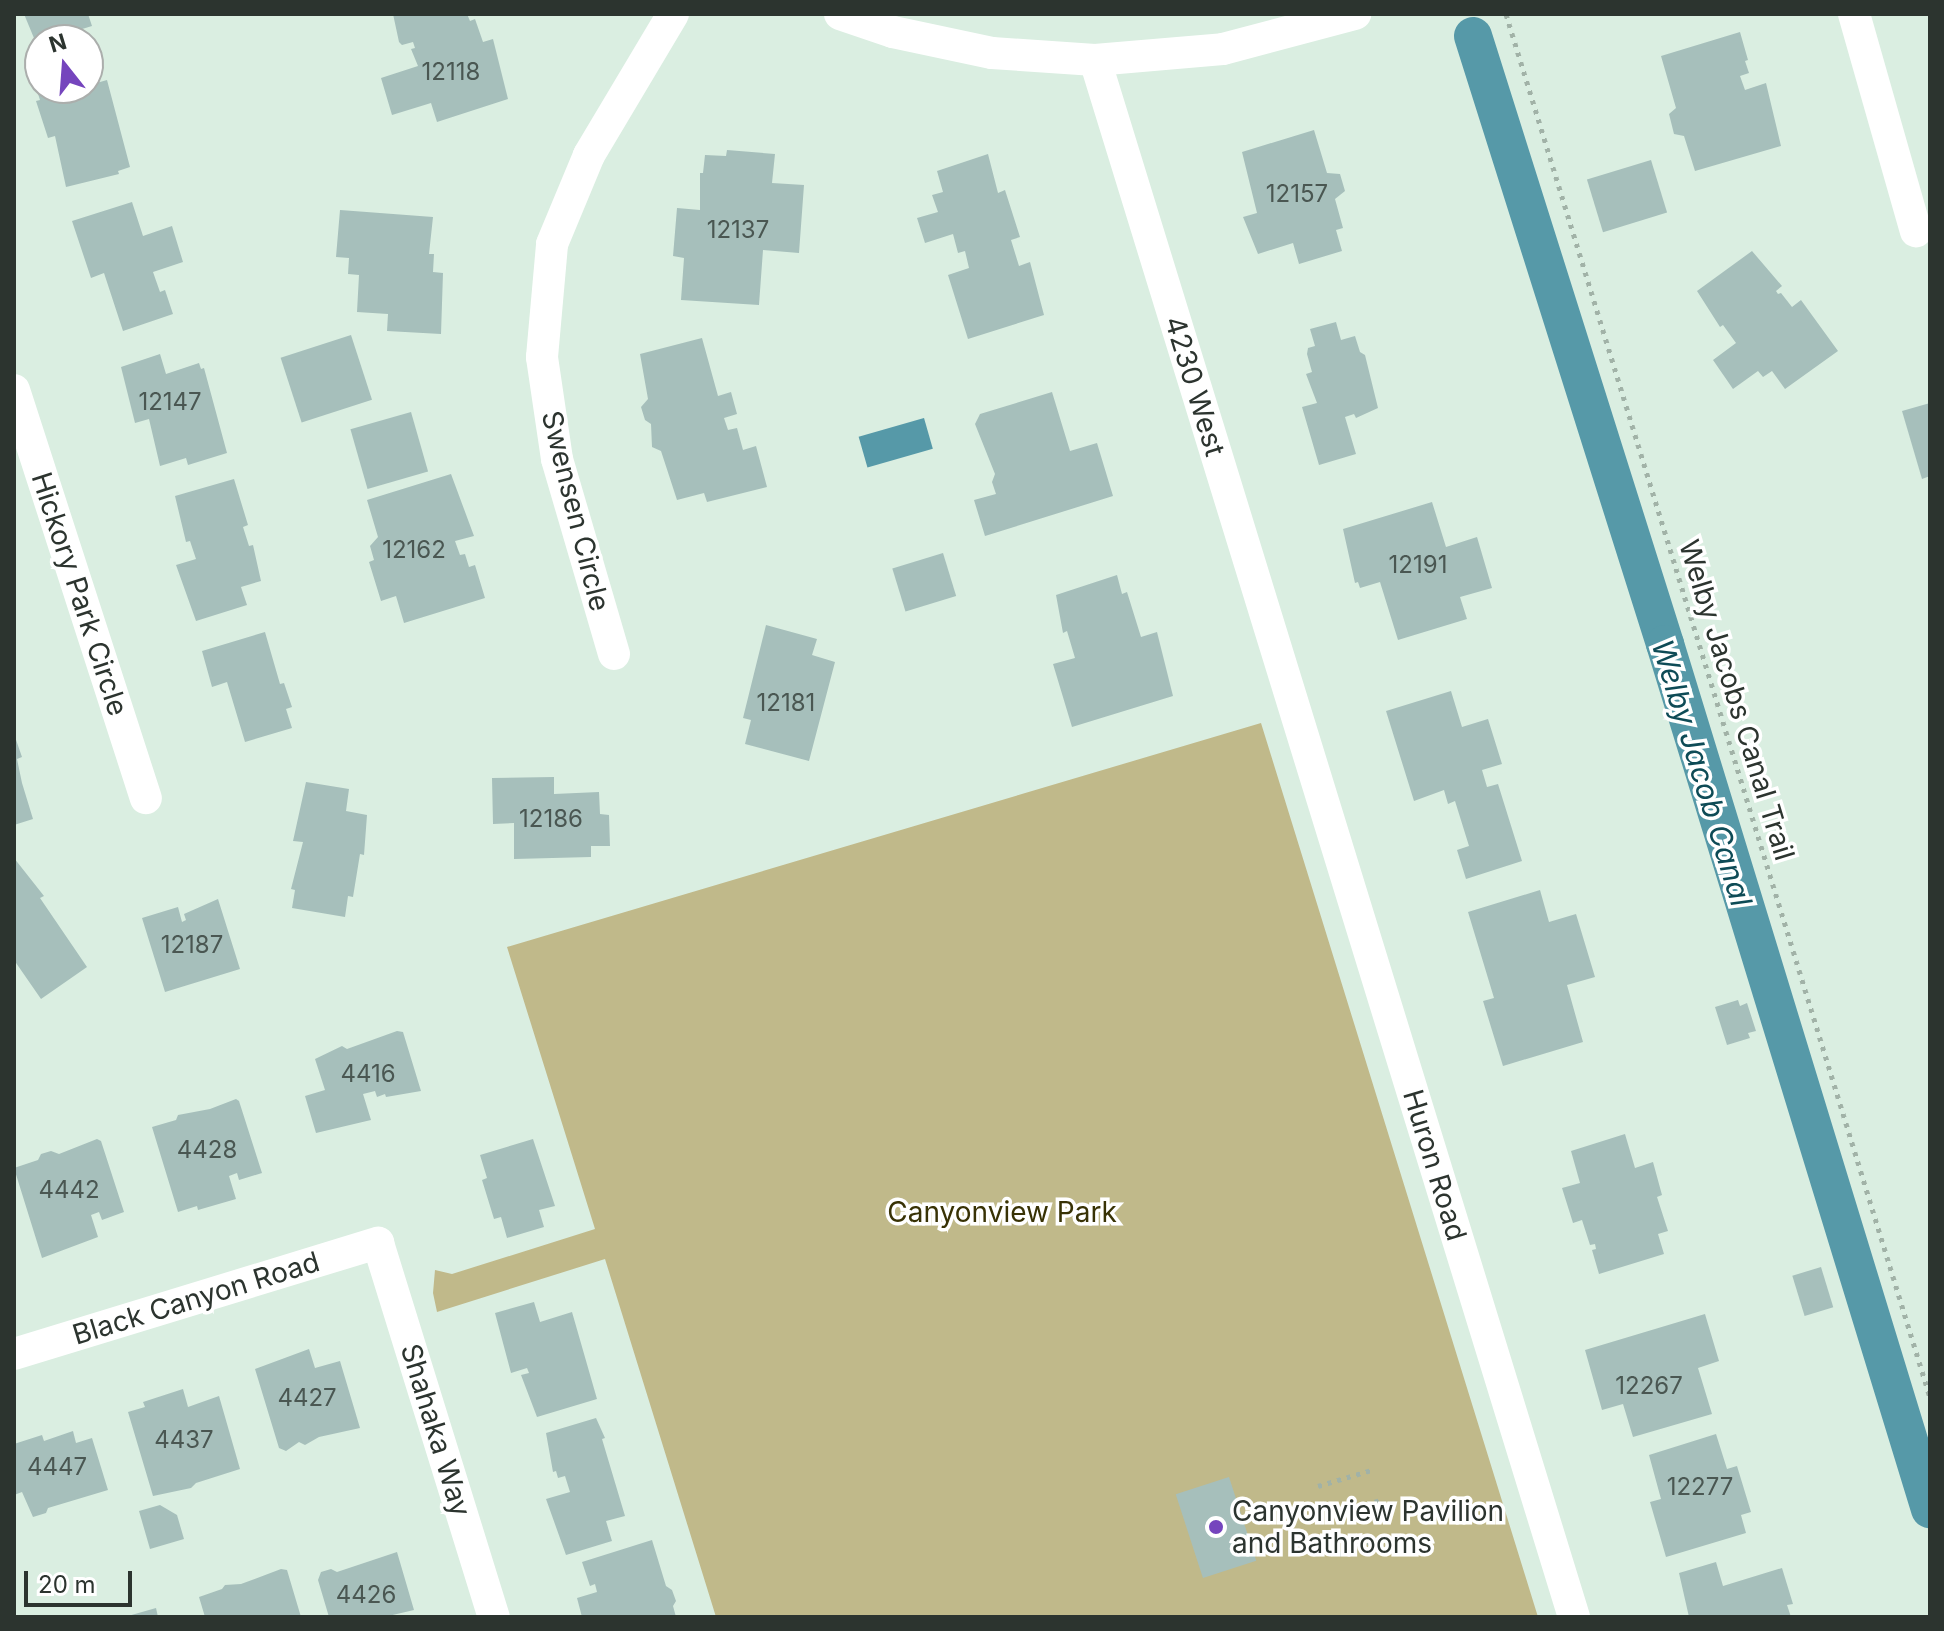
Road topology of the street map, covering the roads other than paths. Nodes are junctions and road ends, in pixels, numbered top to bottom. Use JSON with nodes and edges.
{"nodes":[{"id":1,"x":673,"y":14,"type":"edge"},
{"id":2,"x":840,"y":14,"type":"edge"},
{"id":3,"x":1355,"y":14,"type":"edge"},
{"id":4,"x":1854,"y":14,"type":"edge"},
{"id":5,"x":1095,"y":60,"type":"junction"},
{"id":6,"x":1916,"y":231,"type":"dead end"},
{"id":7,"x":14,"y":390,"type":"edge"},
{"id":8,"x":614,"y":654,"type":"dead end"},
{"id":9,"x":1295,"y":713,"type":"joint"},
{"id":10,"x":146,"y":798,"type":"dead end"},
{"id":11,"x":378,"y":1243,"type":"joint"},
{"id":12,"x":14,"y":1354,"type":"edge"},
{"id":13,"x":494,"y":1617,"type":"edge"},
{"id":14,"x":1574,"y":1617,"type":"edge"}],
"edges":[{"from":1,"to":8,"type":"street","name":"Swensen Circle"},
{"from":2,"to":5,"type":"street"},
{"from":3,"to":5,"type":"street"},
{"from":4,"to":6,"type":"street"},
{"from":5,"to":9,"type":"street","name":"4230 West"},
{"from":7,"to":10,"type":"street","name":"Hickory Park Circle"},
{"from":9,"to":14,"type":"street","name":"Huron Road"},
{"from":11,"to":12,"type":"street","name":"Black Canyon Road"},
{"from":11,"to":13,"type":"street","name":"Shahaka Way"}]}
